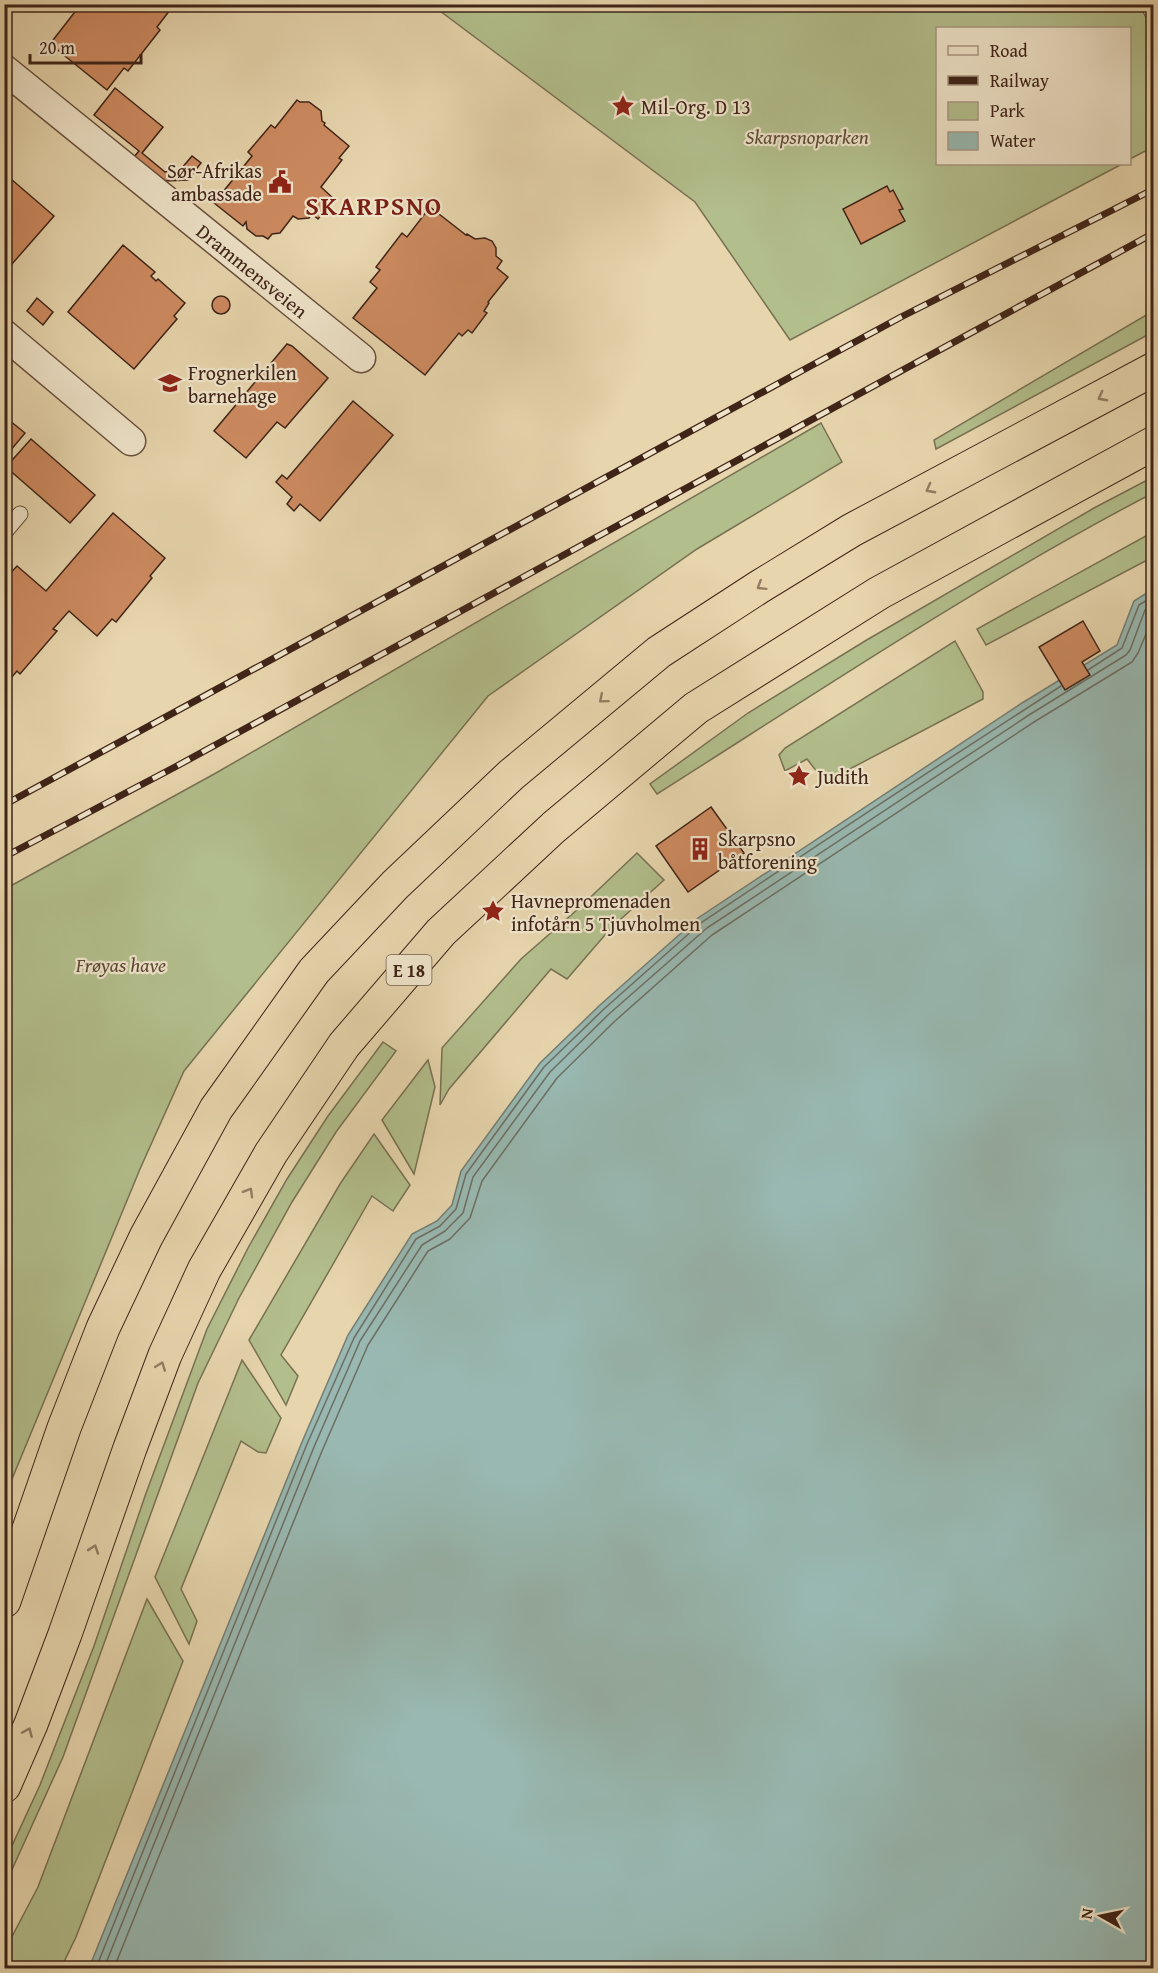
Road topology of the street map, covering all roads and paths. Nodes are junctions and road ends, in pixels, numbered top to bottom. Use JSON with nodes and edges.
{"nodes":[{"id":1,"x":1148,"y":4,"type":"edge"},
{"id":2,"x":1154,"y":16,"type":"edge"},
{"id":3,"x":4,"y":69,"type":"edge"},
{"id":4,"x":4,"y":334,"type":"edge"},
{"id":5,"x":361,"y":358,"type":"dead end"},
{"id":6,"x":1154,"y":369,"type":"edge"},
{"id":7,"x":131,"y":441,"type":"dead end"},
{"id":8,"x":1154,"y":443,"type":"edge"},
{"id":9,"x":20,"y":514,"type":"dead end"},
{"id":10,"x":4,"y":533,"type":"edge"},
{"id":11,"x":4,"y":1601,"type":"edge"},
{"id":12,"x":4,"y":1786,"type":"edge"}],
"edges":[{"from":1,"to":2,"type":"lane"},
{"from":3,"to":5,"type":"street","name":"Drammensveien"},
{"from":4,"to":7,"type":"street"},
{"from":6,"to":11,"type":"highway","one_way":true},
{"from":12,"to":8,"type":"highway","number":"E 18","one_way":true},
{"from":9,"to":10,"type":"lane"}]}
